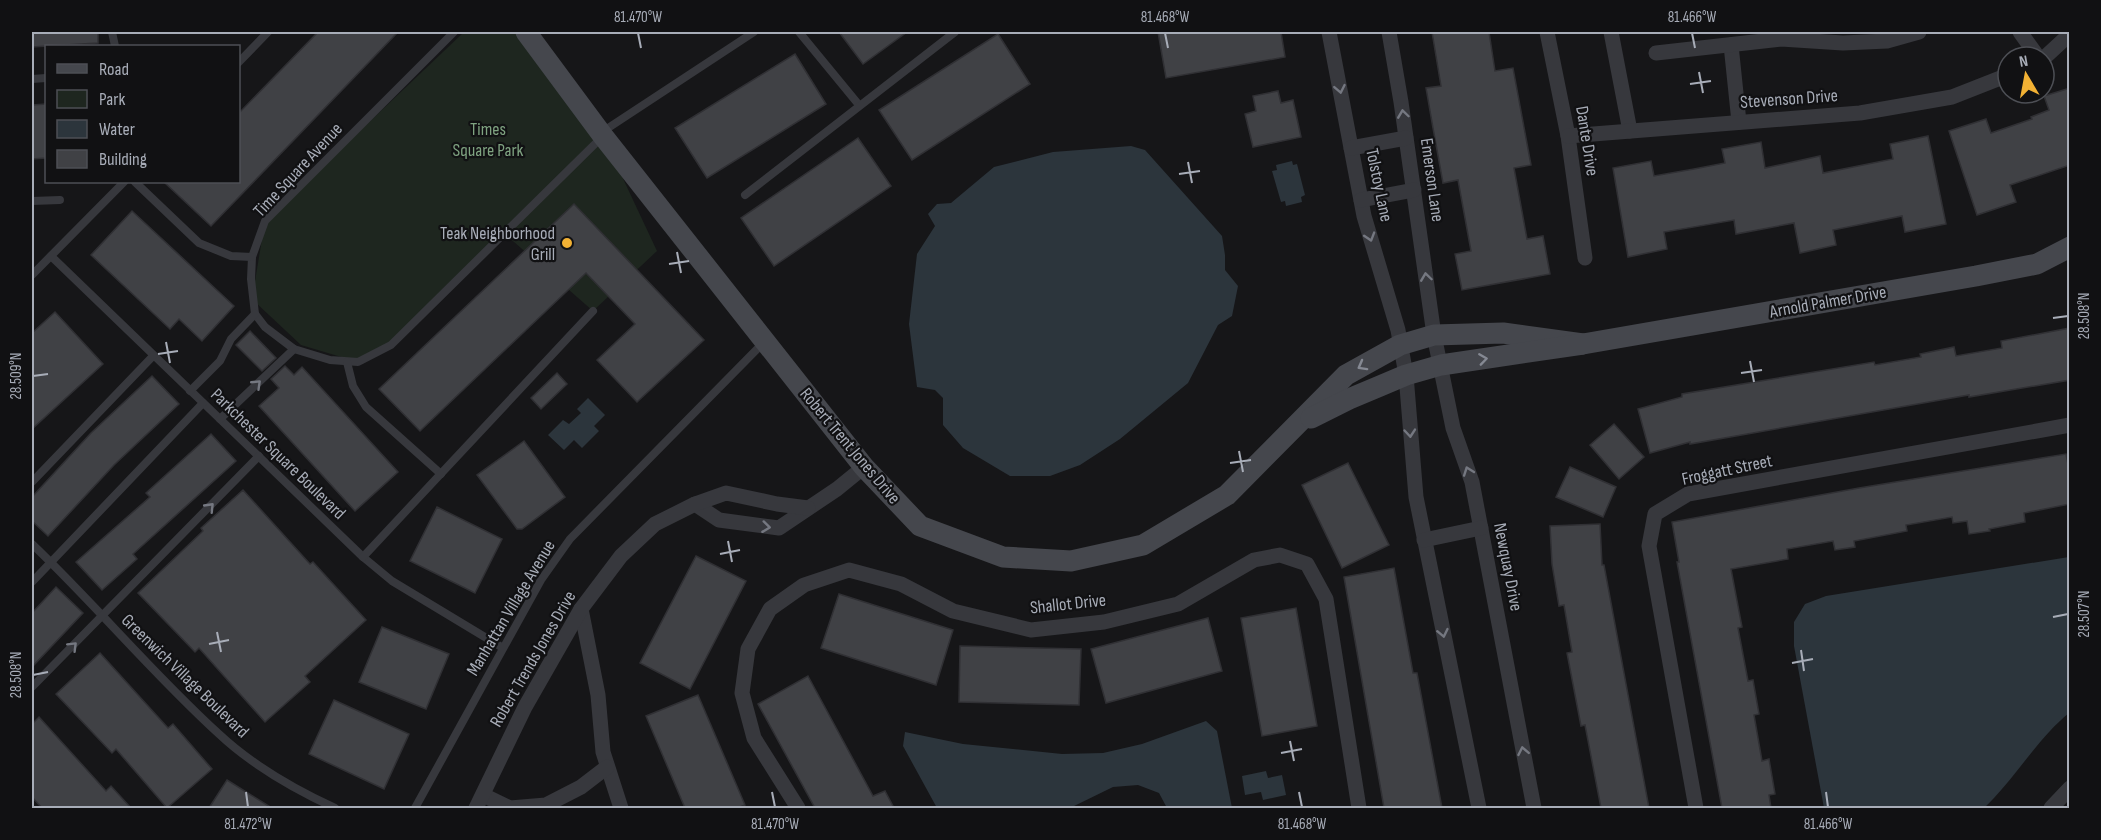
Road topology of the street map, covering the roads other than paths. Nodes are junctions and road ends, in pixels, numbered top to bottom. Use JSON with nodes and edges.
{"nodes":[{"id":1,"x":268,"y":32,"type":"edge"},
{"id":2,"x":454,"y":32,"type":"edge"},
{"id":3,"x":526,"y":32,"type":"edge"},
{"id":4,"x":754,"y":32,"type":"edge"},
{"id":5,"x":799,"y":32,"type":"edge"},
{"id":6,"x":955,"y":32,"type":"edge"},
{"id":7,"x":1329,"y":32,"type":"edge"},
{"id":8,"x":1389,"y":32,"type":"edge"},
{"id":9,"x":1547,"y":32,"type":"edge"},
{"id":10,"x":1611,"y":32,"type":"edge"},
{"id":11,"x":1919,"y":32,"type":"edge"},
{"id":12,"x":2020,"y":32,"type":"edge"},
{"id":13,"x":2070,"y":34,"type":"edge"},
{"id":14,"x":1731,"y":45,"type":"junction"},
{"id":15,"x":2029,"y":45,"type":"edge"},
{"id":16,"x":2056,"y":47,"type":"edge"},
{"id":17,"x":1656,"y":53,"type":"dead end"},
{"id":18,"x":240,"y":61,"type":"edge"},
{"id":19,"x":1996,"y":80,"type":"edge"},
{"id":20,"x":859,"y":105,"type":"junction"},
{"id":21,"x":1739,"y":122,"type":"junction"},
{"id":22,"x":1630,"y":131,"type":"junction"},
{"id":23,"x":602,"y":134,"type":"junction"},
{"id":24,"x":1568,"y":136,"type":"junction"},
{"id":25,"x":1406,"y":138,"type":"junction"},
{"id":26,"x":1351,"y":148,"type":"junction"},
{"id":27,"x":123,"y":183,"type":"edge"},
{"id":28,"x":136,"y":183,"type":"edge"},
{"id":29,"x":1414,"y":190,"type":"junction"},
{"id":30,"x":744,"y":195,"type":"dead end"},
{"id":31,"x":60,"y":200,"type":"dead end"},
{"id":32,"x":1361,"y":200,"type":"junction"},
{"id":33,"x":32,"y":201,"type":"edge"},
{"id":34,"x":2070,"y":248,"type":"edge"},
{"id":35,"x":51,"y":256,"type":"junction"},
{"id":36,"x":252,"y":257,"type":"junction"},
{"id":37,"x":1585,"y":258,"type":"dead end"},
{"id":38,"x":32,"y":275,"type":"edge"},
{"id":39,"x":593,"y":311,"type":"dead end"},
{"id":40,"x":255,"y":314,"type":"junction"},
{"id":41,"x":1434,"y":334,"type":"junction"},
{"id":42,"x":764,"y":342,"type":"junction"},
{"id":43,"x":1583,"y":344,"type":"junction"},
{"id":44,"x":1400,"y":345,"type":"junction"},
{"id":45,"x":294,"y":349,"type":"junction"},
{"id":46,"x":153,"y":356,"type":"junction"},
{"id":47,"x":347,"y":362,"type":"junction"},
{"id":48,"x":1441,"y":365,"type":"junction"},
{"id":49,"x":1406,"y":375,"type":"junction"},
{"id":50,"x":190,"y":391,"type":"junction"},
{"id":51,"x":203,"y":403,"type":"junction"},
{"id":52,"x":220,"y":419,"type":"junction"},
{"id":53,"x":2070,"y":425,"type":"edge"},
{"id":54,"x":1292,"y":428,"type":"junction"},
{"id":55,"x":260,"y":456,"type":"junction"},
{"id":56,"x":864,"y":467,"type":"junction"},
{"id":57,"x":441,"y":474,"type":"junction"},
{"id":58,"x":32,"y":482,"type":"edge"},
{"id":59,"x":746,"y":498,"type":"junction"},
{"id":60,"x":695,"y":504,"type":"junction"},
{"id":61,"x":808,"y":508,"type":"junction"},
{"id":62,"x":742,"y":524,"type":"junction"},
{"id":63,"x":1481,"y":528,"type":"junction"},
{"id":64,"x":1424,"y":540,"type":"junction"},
{"id":65,"x":32,"y":544,"type":"edge"},
{"id":66,"x":363,"y":557,"type":"junction"},
{"id":67,"x":51,"y":562,"type":"junction"},
{"id":68,"x":32,"y":582,"type":"edge"},
{"id":69,"x":581,"y":609,"type":"junction"},
{"id":70,"x":102,"y":617,"type":"junction"},
{"id":71,"x":503,"y":648,"type":"junction"},
{"id":72,"x":32,"y":687,"type":"edge"},
{"id":73,"x":607,"y":767,"type":"junction"},
{"id":74,"x":2070,"y":788,"type":"edge"},
{"id":75,"x":479,"y":802,"type":"edge"},
{"id":76,"x":335,"y":808,"type":"edge"},
{"id":77,"x":415,"y":808,"type":"edge"},
{"id":78,"x":621,"y":808,"type":"edge"},
{"id":79,"x":798,"y":808,"type":"edge"},
{"id":80,"x":1359,"y":808,"type":"edge"},
{"id":81,"x":1479,"y":808,"type":"edge"},
{"id":82,"x":1534,"y":808,"type":"edge"},
{"id":83,"x":1696,"y":808,"type":"edge"},
{"id":84,"x":2051,"y":808,"type":"edge"}],
"edges":[{"from":1,"to":18,"type":"lane"},
{"from":2,"to":36,"type":"lane","name":"Time Square Avenue"},
{"from":3,"to":23,"type":"street","name":"Robert Trent Jones Drive"},
{"from":4,"to":23,"type":"lane"},
{"from":5,"to":20,"type":"lane"},
{"from":6,"to":20,"type":"lane"},
{"from":7,"to":26,"type":"street","name":"Tolstoy Lane","one_way":true},
{"from":25,"to":8,"type":"street","name":"Emerson Lane","one_way":true},
{"from":9,"to":24,"type":"street","name":"Dante Drive"},
{"from":10,"to":22,"type":"street"},
{"from":11,"to":14,"type":"street"},
{"from":12,"to":15,"type":"street"},
{"from":13,"to":16,"type":"street"},
{"from":14,"to":17,"type":"street"},
{"from":14,"to":21,"type":"street"},
{"from":19,"to":21,"type":"street","name":"Stevenson Drive"},
{"from":20,"to":30,"type":"lane"},
{"from":21,"to":22,"type":"street","name":"Stevenson Drive"},
{"from":22,"to":24,"type":"street","name":"Stevenson Drive"},
{"from":23,"to":42,"type":"street","name":"Robert Trent Jones Drive"},
{"from":23,"to":47,"type":"lane"},
{"from":24,"to":37,"type":"street","name":"Dante Drive"},
{"from":25,"to":26,"type":"street"},
{"from":25,"to":29,"type":"street","name":"Emerson Lane"},
{"from":26,"to":32,"type":"street","name":"Tolstoy Lane"},
{"from":27,"to":35,"type":"lane"},
{"from":28,"to":36,"type":"lane"},
{"from":29,"to":32,"type":"street"},
{"from":41,"to":29,"type":"street","name":"Emerson Lane","one_way":true},
{"from":31,"to":33,"type":"lane"},
{"from":32,"to":44,"type":"street","name":"Tolstoy Lane","one_way":true},
{"from":34,"to":43,"type":"street","name":"Arnold Palmer Drive"},
{"from":35,"to":38,"type":"lane"},
{"from":35,"to":46,"type":"lane","name":"Parkchester Square Boulevard"},
{"from":36,"to":40,"type":"lane","name":"Time Square Avenue"},
{"from":39,"to":57,"type":"lane"},
{"from":40,"to":45,"type":"lane"},
{"from":40,"to":50,"type":"lane"},
{"from":41,"to":43,"type":"street","name":"Arnold Palmer Drive"},
{"from":41,"to":44,"type":"street","name":"Robert Trent Jones Drive"},
{"from":41,"to":48,"type":"street","name":"Newquay Drive"},
{"from":42,"to":56,"type":"street","name":"Robert Trent Jones Drive"},
{"from":42,"to":71,"type":"lane","name":"Manhattan Village Avenue"},
{"from":48,"to":43,"type":"street","name":"Arnold Palmer Drive","one_way":true},
{"from":44,"to":49,"type":"street"},
{"from":44,"to":54,"type":"street","name":"Robert Trent Jones Drive","one_way":true},
{"from":45,"to":47,"type":"lane"},
{"from":52,"to":45,"type":"lane","one_way":true},
{"from":46,"to":50,"type":"lane","name":"Parkchester Square Boulevard"},
{"from":46,"to":58,"type":"lane"},
{"from":47,"to":57,"type":"lane"},
{"from":48,"to":49,"type":"street","name":"Arnold Palmer Drive"},
{"from":63,"to":48,"type":"street","name":"Newquay Drive","one_way":true},
{"from":49,"to":54,"type":"street","name":"Robert Trent Jones Drive"},
{"from":49,"to":64,"type":"street","one_way":true},
{"from":50,"to":51,"type":"lane","name":"Parkchester Square Boulevard"},
{"from":51,"to":52,"type":"lane","name":"Parkchester Square Boulevard"},
{"from":51,"to":67,"type":"lane"},
{"from":52,"to":55,"type":"lane","name":"Parkchester Square Boulevard"},
{"from":53,"to":83,"type":"street","name":"Froggatt Street"},
{"from":54,"to":56,"type":"street","name":"Robert Trent Jones Drive"},
{"from":55,"to":66,"type":"lane","name":"Parkchester Square Boulevard"},
{"from":70,"to":55,"type":"lane","one_way":true},
{"from":56,"to":61,"type":"street"},
{"from":57,"to":66,"type":"lane"},
{"from":59,"to":60,"type":"street","name":"Robert Trends Jones Drive"},
{"from":59,"to":61,"type":"street","name":"Robert Trends Jones Drive"},
{"from":59,"to":62,"type":"street"},
{"from":60,"to":62,"type":"street"},
{"from":60,"to":69,"type":"street","name":"Robert Trends Jones Drive"},
{"from":62,"to":61,"type":"street","one_way":true},
{"from":63,"to":64,"type":"street"},
{"from":82,"to":63,"type":"street","name":"Newquay Drive","one_way":true},
{"from":64,"to":81,"type":"street","one_way":true},
{"from":65,"to":67,"type":"lane","name":"Greenwich Village Boulevard"},
{"from":66,"to":71,"type":"lane","name":"Parkchester Square Boulevard"},
{"from":67,"to":68,"type":"lane"},
{"from":67,"to":70,"type":"lane","name":"Greenwich Village Boulevard"},
{"from":69,"to":73,"type":"street"},
{"from":69,"to":75,"type":"street","name":"Robert Trends Jones Drive"},
{"from":72,"to":70,"type":"lane","one_way":true},
{"from":70,"to":76,"type":"lane","name":"Greenwich Village Boulevard"},
{"from":71,"to":77,"type":"lane","name":"Manhattan Village Avenue"},
{"from":73,"to":75,"type":"street"},
{"from":73,"to":78,"type":"street"},
{"from":74,"to":84,"type":"street"},
{"from":79,"to":80,"type":"street","name":"Shallot Drive"}]}
